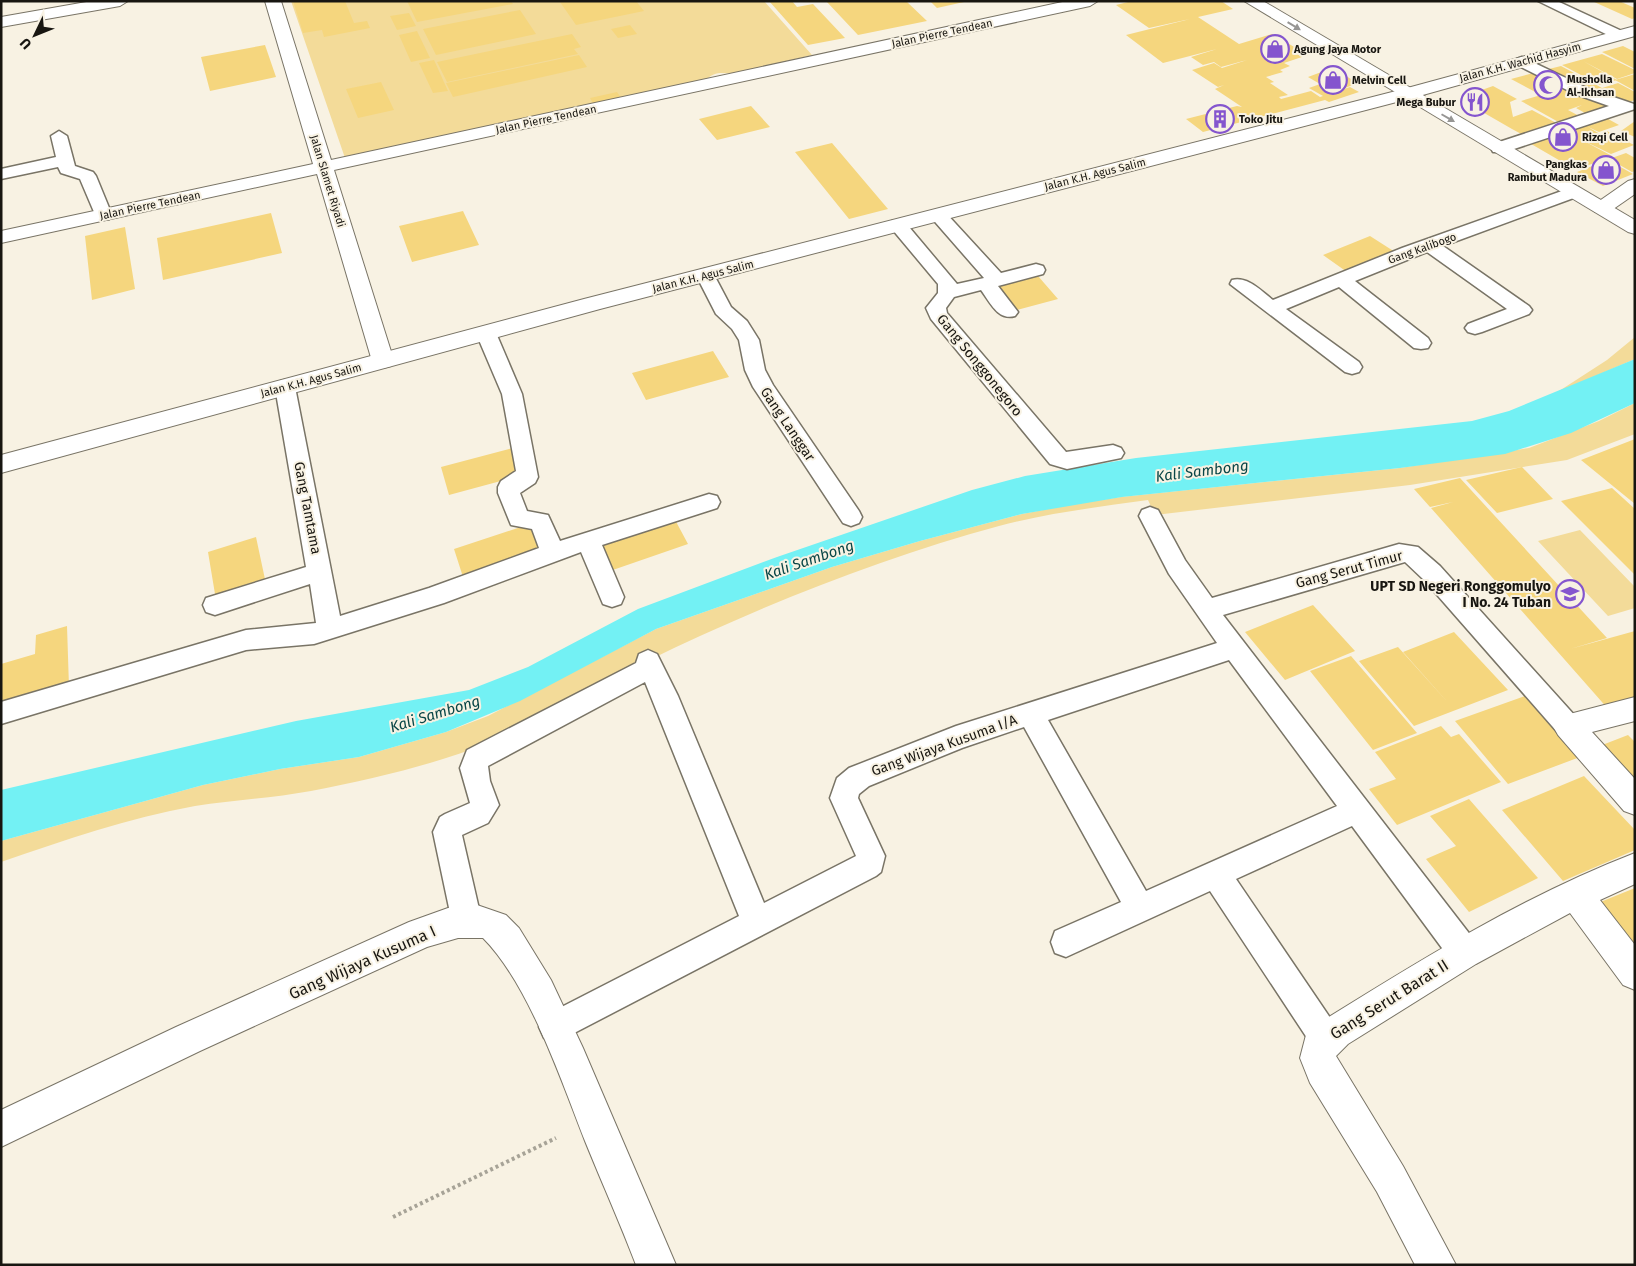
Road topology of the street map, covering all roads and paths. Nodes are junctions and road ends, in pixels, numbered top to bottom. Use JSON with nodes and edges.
{"nodes":[{"id":1,"x":120,"y":1,"type":"edge"},
{"id":2,"x":273,"y":1,"type":"edge"},
{"id":3,"x":1090,"y":1,"type":"edge"},
{"id":4,"x":1252,"y":1,"type":"edge"},
{"id":5,"x":1545,"y":1,"type":"edge"},
{"id":6,"x":1,"y":22,"type":"edge"},
{"id":7,"x":1622,"y":34,"type":"edge"},
{"id":8,"x":1635,"y":48,"type":"edge"},
{"id":9,"x":1522,"y":62,"type":"junction"},
{"id":10,"x":1406,"y":94,"type":"junction"},
{"id":11,"x":1630,"y":108,"type":"edge"},
{"id":12,"x":58,"y":136,"type":"dead end"},
{"id":13,"x":1499,"y":148,"type":"junction"},
{"id":14,"x":63,"y":161,"type":"junction"},
{"id":15,"x":324,"y":167,"type":"junction"},
{"id":16,"x":1,"y":174,"type":"edge"},
{"id":17,"x":1635,"y":185,"type":"edge"},
{"id":18,"x":1573,"y":192,"type":"junction"},
{"id":19,"x":1602,"y":208,"type":"junction"},
{"id":20,"x":938,"y":214,"type":"junction"},
{"id":21,"x":103,"y":215,"type":"junction"},
{"id":22,"x":898,"y":225,"type":"junction"},
{"id":23,"x":1635,"y":228,"type":"edge"},
{"id":24,"x":1,"y":236,"type":"edge"},
{"id":25,"x":1430,"y":245,"type":"junction"},
{"id":26,"x":1036,"y":270,"type":"dead end"},
{"id":27,"x":705,"y":275,"type":"junction"},
{"id":28,"x":1341,"y":279,"type":"junction"},
{"id":29,"x":992,"y":282,"type":"junction"},
{"id":30,"x":1239,"y":284,"type":"dead end"},
{"id":31,"x":947,"y":293,"type":"junction"},
{"id":32,"x":1271,"y":308,"type":"junction"},
{"id":33,"x":1008,"y":312,"type":"dead end"},
{"id":34,"x":1475,"y":328,"type":"dead end"},
{"id":35,"x":486,"y":333,"type":"junction"},
{"id":36,"x":1421,"y":343,"type":"dead end"},
{"id":37,"x":383,"y":361,"type":"junction"},
{"id":38,"x":1352,"y":368,"type":"dead end"},
{"id":39,"x":285,"y":387,"type":"junction"},
{"id":40,"x":1113,"y":453,"type":"dead end"},
{"id":41,"x":1,"y":464,"type":"edge"},
{"id":42,"x":709,"y":502,"type":"dead end"},
{"id":43,"x":1150,"y":516,"type":"dead end"},
{"id":44,"x":851,"y":517,"type":"dead end"},
{"id":45,"x":588,"y":541,"type":"junction"},
{"id":46,"x":553,"y":552,"type":"junction"},
{"id":47,"x":320,"y":572,"type":"junction"},
{"id":48,"x":612,"y":598,"type":"dead end"},
{"id":49,"x":215,"y":604,"type":"dead end"},
{"id":50,"x":1206,"y":610,"type":"junction"},
{"id":51,"x":330,"y":629,"type":"junction"},
{"id":52,"x":1234,"y":648,"type":"junction"},
{"id":53,"x":1635,"y":709,"type":"edge"},
{"id":54,"x":1,"y":713,"type":"edge"},
{"id":55,"x":1030,"y":713,"type":"junction"},
{"id":56,"x":1568,"y":726,"type":"junction"},
{"id":57,"x":1635,"y":801,"type":"edge"},
{"id":58,"x":1357,"y":810,"type":"junction"},
{"id":59,"x":1635,"y":868,"type":"edge"},
{"id":60,"x":1216,"y":874,"type":"junction"},
{"id":61,"x":1575,"y":894,"type":"junction"},
{"id":62,"x":1140,"y":908,"type":"junction"},
{"id":63,"x":468,"y":922,"type":"junction"},
{"id":64,"x":757,"y":922,"type":"junction"},
{"id":65,"x":1066,"y":942,"type":"dead end"},
{"id":66,"x":1464,"y":952,"type":"junction"},
{"id":67,"x":1635,"y":973,"type":"edge"},
{"id":68,"x":555,"y":1027,"type":"junction"},
{"id":69,"x":1326,"y":1039,"type":"junction"},
{"id":70,"x":594,"y":1119,"type":"junction"},
{"id":71,"x":1,"y":1129,"type":"edge"},
{"id":72,"x":392,"y":1217,"type":"dead end"},
{"id":73,"x":656,"y":1265,"type":"edge"},
{"id":74,"x":1436,"y":1265,"type":"edge"}],
"edges":[{"from":1,"to":6,"type":"street"},
{"from":2,"to":15,"type":"street","name":"Jalan Slamet Riyadi"},
{"from":3,"to":15,"type":"street","name":"Jalan Pierre Tendean"},
{"from":4,"to":10,"type":"street","one_way":true},
{"from":5,"to":7,"type":"lane"},
{"from":7,"to":8,"type":"lane"},
{"from":7,"to":9,"type":"street","name":"Jalan K.H. Wachid Hasyim"},
{"from":9,"to":10,"type":"street","name":"Jalan K.H. Wachid Hasyim"},
{"from":9,"to":11,"type":"lane"},
{"from":10,"to":13,"type":"street","one_way":true},
{"from":10,"to":20,"type":"street","name":"Jalan K.H. Agus Salim"},
{"from":11,"to":13,"type":"lane"},
{"from":12,"to":14,"type":"lane"},
{"from":13,"to":18,"type":"street"},
{"from":14,"to":16,"type":"lane"},
{"from":14,"to":21,"type":"lane"},
{"from":15,"to":21,"type":"street","name":"Jalan Pierre Tendean"},
{"from":15,"to":37,"type":"street","name":"Jalan Slamet Riyadi"},
{"from":17,"to":19,"type":"street"},
{"from":18,"to":19,"type":"street"},
{"from":18,"to":25,"type":"lane","name":"Gang Kalibogo"},
{"from":19,"to":23,"type":"street"},
{"from":20,"to":22,"type":"street","name":"Jalan K.H. Agus Salim"},
{"from":20,"to":29,"type":"lane"},
{"from":21,"to":24,"type":"street","name":"Jalan Pierre Tendean"},
{"from":22,"to":27,"type":"street","name":"Jalan K.H. Agus Salim"},
{"from":22,"to":31,"type":"lane","name":"Gang Songgonegoro"},
{"from":25,"to":28,"type":"lane","name":"Gang Kalibogo"},
{"from":25,"to":34,"type":"lane"},
{"from":26,"to":29,"type":"lane"},
{"from":27,"to":35,"type":"street","name":"Jalan K.H. Agus Salim"},
{"from":27,"to":44,"type":"lane","name":"Gang Langgar"},
{"from":28,"to":32,"type":"lane","name":"Gang Kalibogo"},
{"from":28,"to":36,"type":"lane"},
{"from":29,"to":31,"type":"lane"},
{"from":29,"to":33,"type":"lane"},
{"from":30,"to":32,"type":"lane"},
{"from":31,"to":40,"type":"lane","name":"Gang Songgonegoro"},
{"from":32,"to":38,"type":"lane"},
{"from":35,"to":37,"type":"street","name":"Jalan K.H. Agus Salim"},
{"from":35,"to":46,"type":"lane"},
{"from":37,"to":39,"type":"street","name":"Jalan K.H. Agus Salim"},
{"from":39,"to":41,"type":"street","name":"Jalan K.H. Agus Salim"},
{"from":39,"to":47,"type":"lane","name":"Gang Tamtama"},
{"from":42,"to":45,"type":"lane"},
{"from":43,"to":50,"type":"lane"},
{"from":45,"to":46,"type":"lane"},
{"from":45,"to":48,"type":"lane"},
{"from":46,"to":51,"type":"lane"},
{"from":47,"to":49,"type":"lane"},
{"from":47,"to":51,"type":"lane","name":"Gang Tamtama"},
{"from":50,"to":52,"type":"lane"},
{"from":50,"to":56,"type":"lane","name":"Gang Serut Timur"},
{"from":51,"to":54,"type":"lane"},
{"from":52,"to":55,"type":"lane","name":"Gang Wijaya Kusuma I/A"},
{"from":52,"to":58,"type":"lane"},
{"from":53,"to":56,"type":"street"},
{"from":55,"to":62,"type":"lane"},
{"from":55,"to":64,"type":"lane","name":"Gang Wijaya Kusuma I/A"},
{"from":56,"to":57,"type":"street"},
{"from":58,"to":60,"type":"lane"},
{"from":58,"to":66,"type":"lane"},
{"from":59,"to":61,"type":"street","name":"Gang Serut Barat II"},
{"from":60,"to":62,"type":"lane"},
{"from":60,"to":69,"type":"lane"},
{"from":61,"to":66,"type":"street","name":"Gang Serut Barat II"},
{"from":61,"to":67,"type":"street"},
{"from":62,"to":65,"type":"lane"},
{"from":63,"to":64,"type":"lane"},
{"from":63,"to":68,"type":"street","name":"Gang Wijaya Kusuma I"},
{"from":63,"to":71,"type":"street","name":"Gang Wijaya Kusuma I"},
{"from":64,"to":68,"type":"lane","name":"Gang Wijaya Kusuma I/A"},
{"from":66,"to":69,"type":"street","name":"Gang Serut Barat II"},
{"from":68,"to":70,"type":"street","name":"Gang Wijaya Kusuma I"},
{"from":69,"to":74,"type":"street","name":"Gang Serut Barat II"},
{"from":70,"to":72,"type":"path"},
{"from":70,"to":73,"type":"street","name":"Gang Wijaya Kusuma I"}]}
